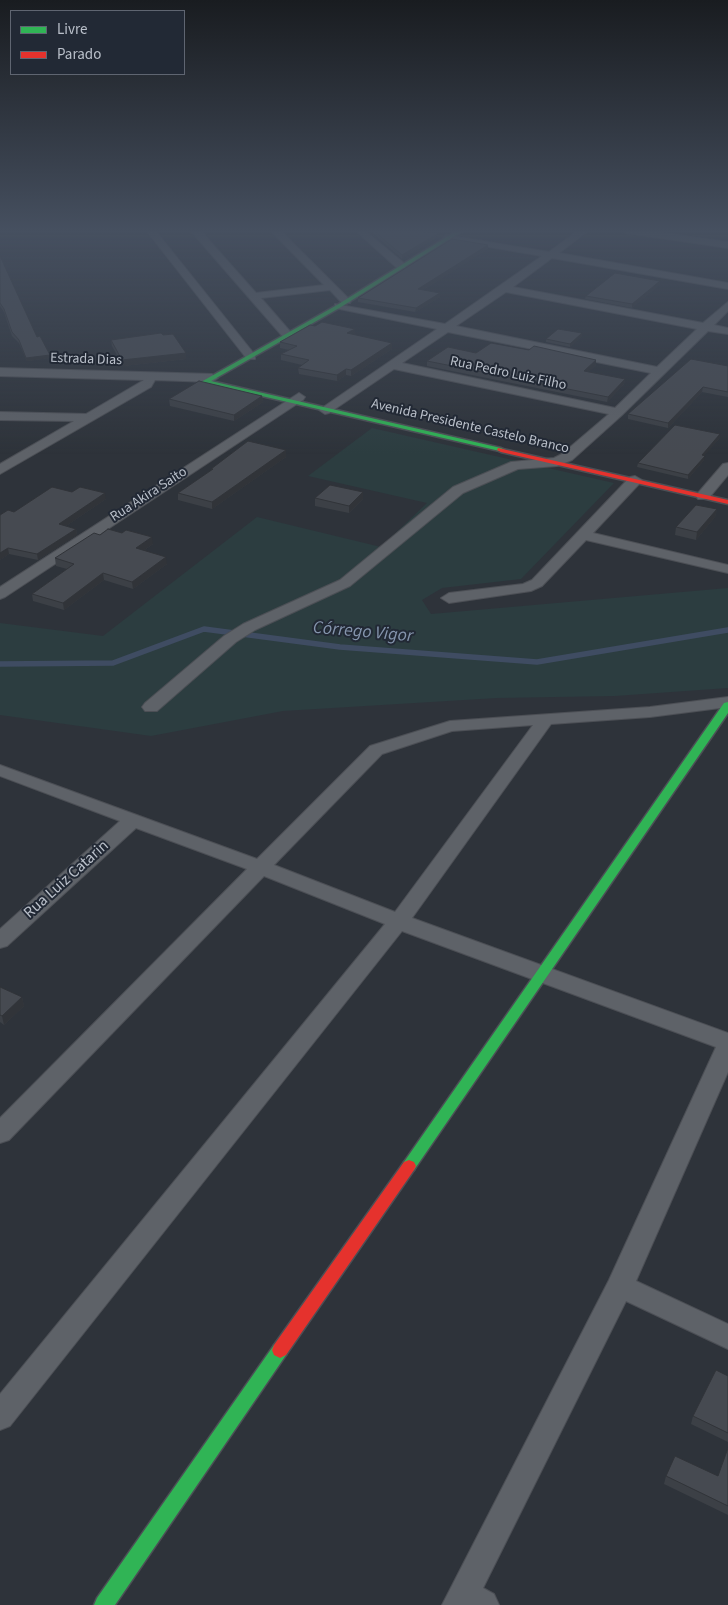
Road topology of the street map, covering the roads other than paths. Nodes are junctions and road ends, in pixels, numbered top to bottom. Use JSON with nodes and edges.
{"nodes":[{"id":1,"x":210,"y":305,"type":"edge"},
{"id":2,"x":262,"y":305,"type":"edge"},
{"id":3,"x":340,"y":305,"type":"edge"},
{"id":4,"x":351,"y":305,"type":"edge"},
{"id":5,"x":480,"y":305,"type":"edge"},
{"id":6,"x":589,"y":305,"type":"edge"},
{"id":7,"x":728,"y":305,"type":"edge"},
{"id":8,"x":446,"y":327,"type":"junction"},
{"id":9,"x":706,"y":327,"type":"junction"},
{"id":10,"x":728,"y":331,"type":"edge"},
{"id":11,"x":288,"y":336,"type":"junction"},
{"id":12,"x":251,"y":357,"type":"junction"},
{"id":13,"x":392,"y":365,"type":"junction"},
{"id":14,"x":658,"y":371,"type":"junction"},
{"id":15,"x":0,"y":372,"type":"edge"},
{"id":16,"x":151,"y":377,"type":"junction"},
{"id":17,"x":209,"y":380,"type":"junction"},
{"id":18,"x":295,"y":400,"type":"junction"},
{"id":19,"x":329,"y":407,"type":"junction"},
{"id":20,"x":618,"y":412,"type":"junction"},
{"id":21,"x":0,"y":416,"type":"edge"},
{"id":22,"x":89,"y":418,"type":"junction"},
{"id":23,"x":562,"y":460,"type":"junction"},
{"id":24,"x":3,"y":466,"type":"edge"},
{"id":25,"x":728,"y":467,"type":"edge"},
{"id":26,"x":635,"y":480,"type":"junction"},
{"id":27,"x":705,"y":494,"type":"junction"},
{"id":28,"x":728,"y":496,"type":"edge"},
{"id":29,"x":728,"y":502,"type":"edge"},
{"id":30,"x":583,"y":534,"type":"junction"},
{"id":31,"x":728,"y":569,"type":"edge"},
{"id":32,"x":0,"y":594,"type":"edge"},
{"id":33,"x":449,"y":598,"type":"dead end"},
{"id":34,"x":728,"y":703,"type":"edge"},
{"id":35,"x":151,"y":707,"type":"dead end"},
{"id":36,"x":547,"y":718,"type":"junction"},
{"id":37,"x":1,"y":772,"type":"edge"},
{"id":38,"x":133,"y":820,"type":"junction"},
{"id":39,"x":260,"y":867,"type":"junction"},
{"id":40,"x":398,"y":922,"type":"junction"},
{"id":41,"x":0,"y":941,"type":"edge"},
{"id":42,"x":541,"y":973,"type":"junction"},
{"id":43,"x":728,"y":1042,"type":"edge"},
{"id":44,"x":728,"y":1046,"type":"edge"},
{"id":45,"x":0,"y":1133,"type":"edge"},
{"id":46,"x":620,"y":1286,"type":"junction"},
{"id":47,"x":728,"y":1336,"type":"edge"},
{"id":48,"x":0,"y":1416,"type":"edge"},
{"id":49,"x":468,"y":1601,"type":"edge"},
{"id":50,"x":104,"y":1605,"type":"edge"}],
"edges":[{"from":1,"to":12,"type":"street"},
{"from":2,"to":11,"type":"street"},
{"from":3,"to":11,"type":"street"},
{"from":4,"to":8,"type":"street"},
{"from":5,"to":8,"type":"street"},
{"from":6,"to":9,"type":"street"},
{"from":7,"to":9,"type":"street"},
{"from":8,"to":13,"type":"street"},
{"from":8,"to":14,"type":"street"},
{"from":9,"to":10,"type":"street"},
{"from":9,"to":14,"type":"street"},
{"from":11,"to":12,"type":"street"},
{"from":12,"to":17,"type":"street"},
{"from":13,"to":19,"type":"street"},
{"from":13,"to":20,"type":"street","name":"Rua Pedro Luiz Filho"},
{"from":14,"to":20,"type":"street"},
{"from":15,"to":16,"type":"street","name":"Estrada Dias"},
{"from":16,"to":17,"type":"street","name":"Estrada Dias"},
{"from":16,"to":22,"type":"street"},
{"from":17,"to":18,"type":"street","name":"Avenida Presidente Castelo Branco"},
{"from":18,"to":19,"type":"street","name":"Avenida Presidente Castelo Branco"},
{"from":18,"to":32,"type":"street","name":"Rua Akira Saito"},
{"from":19,"to":23,"type":"street","name":"Avenida Presidente Castelo Branco"},
{"from":20,"to":23,"type":"street"},
{"from":21,"to":22,"type":"street"},
{"from":22,"to":24,"type":"street"},
{"from":23,"to":26,"type":"street","name":"Avenida Presidente Castelo Branco"},
{"from":23,"to":27,"type":"street","name":"Avenida Presidente Castelo Branco"},
{"from":23,"to":35,"type":"street"},
{"from":25,"to":27,"type":"street"},
{"from":26,"to":27,"type":"street","name":"Avenida Presidente Castelo Branco"},
{"from":26,"to":30,"type":"street"},
{"from":27,"to":28,"type":"street","name":"Avenida Presidente Castelo Branco"},
{"from":27,"to":29,"type":"street","name":"Avenida Presidente Castelo Branco"},
{"from":30,"to":31,"type":"street"},
{"from":30,"to":33,"type":"street"},
{"from":34,"to":36,"type":"street"},
{"from":34,"to":42,"type":"street"},
{"from":36,"to":39,"type":"street"},
{"from":36,"to":40,"type":"street"},
{"from":37,"to":38,"type":"street"},
{"from":38,"to":39,"type":"street"},
{"from":38,"to":41,"type":"street","name":"Rua Luiz Catarin"},
{"from":39,"to":40,"type":"street"},
{"from":39,"to":45,"type":"street"},
{"from":40,"to":42,"type":"street"},
{"from":40,"to":48,"type":"street"},
{"from":42,"to":43,"type":"street"},
{"from":42,"to":50,"type":"street"},
{"from":44,"to":46,"type":"street"},
{"from":46,"to":47,"type":"street"},
{"from":46,"to":49,"type":"street"}]}
